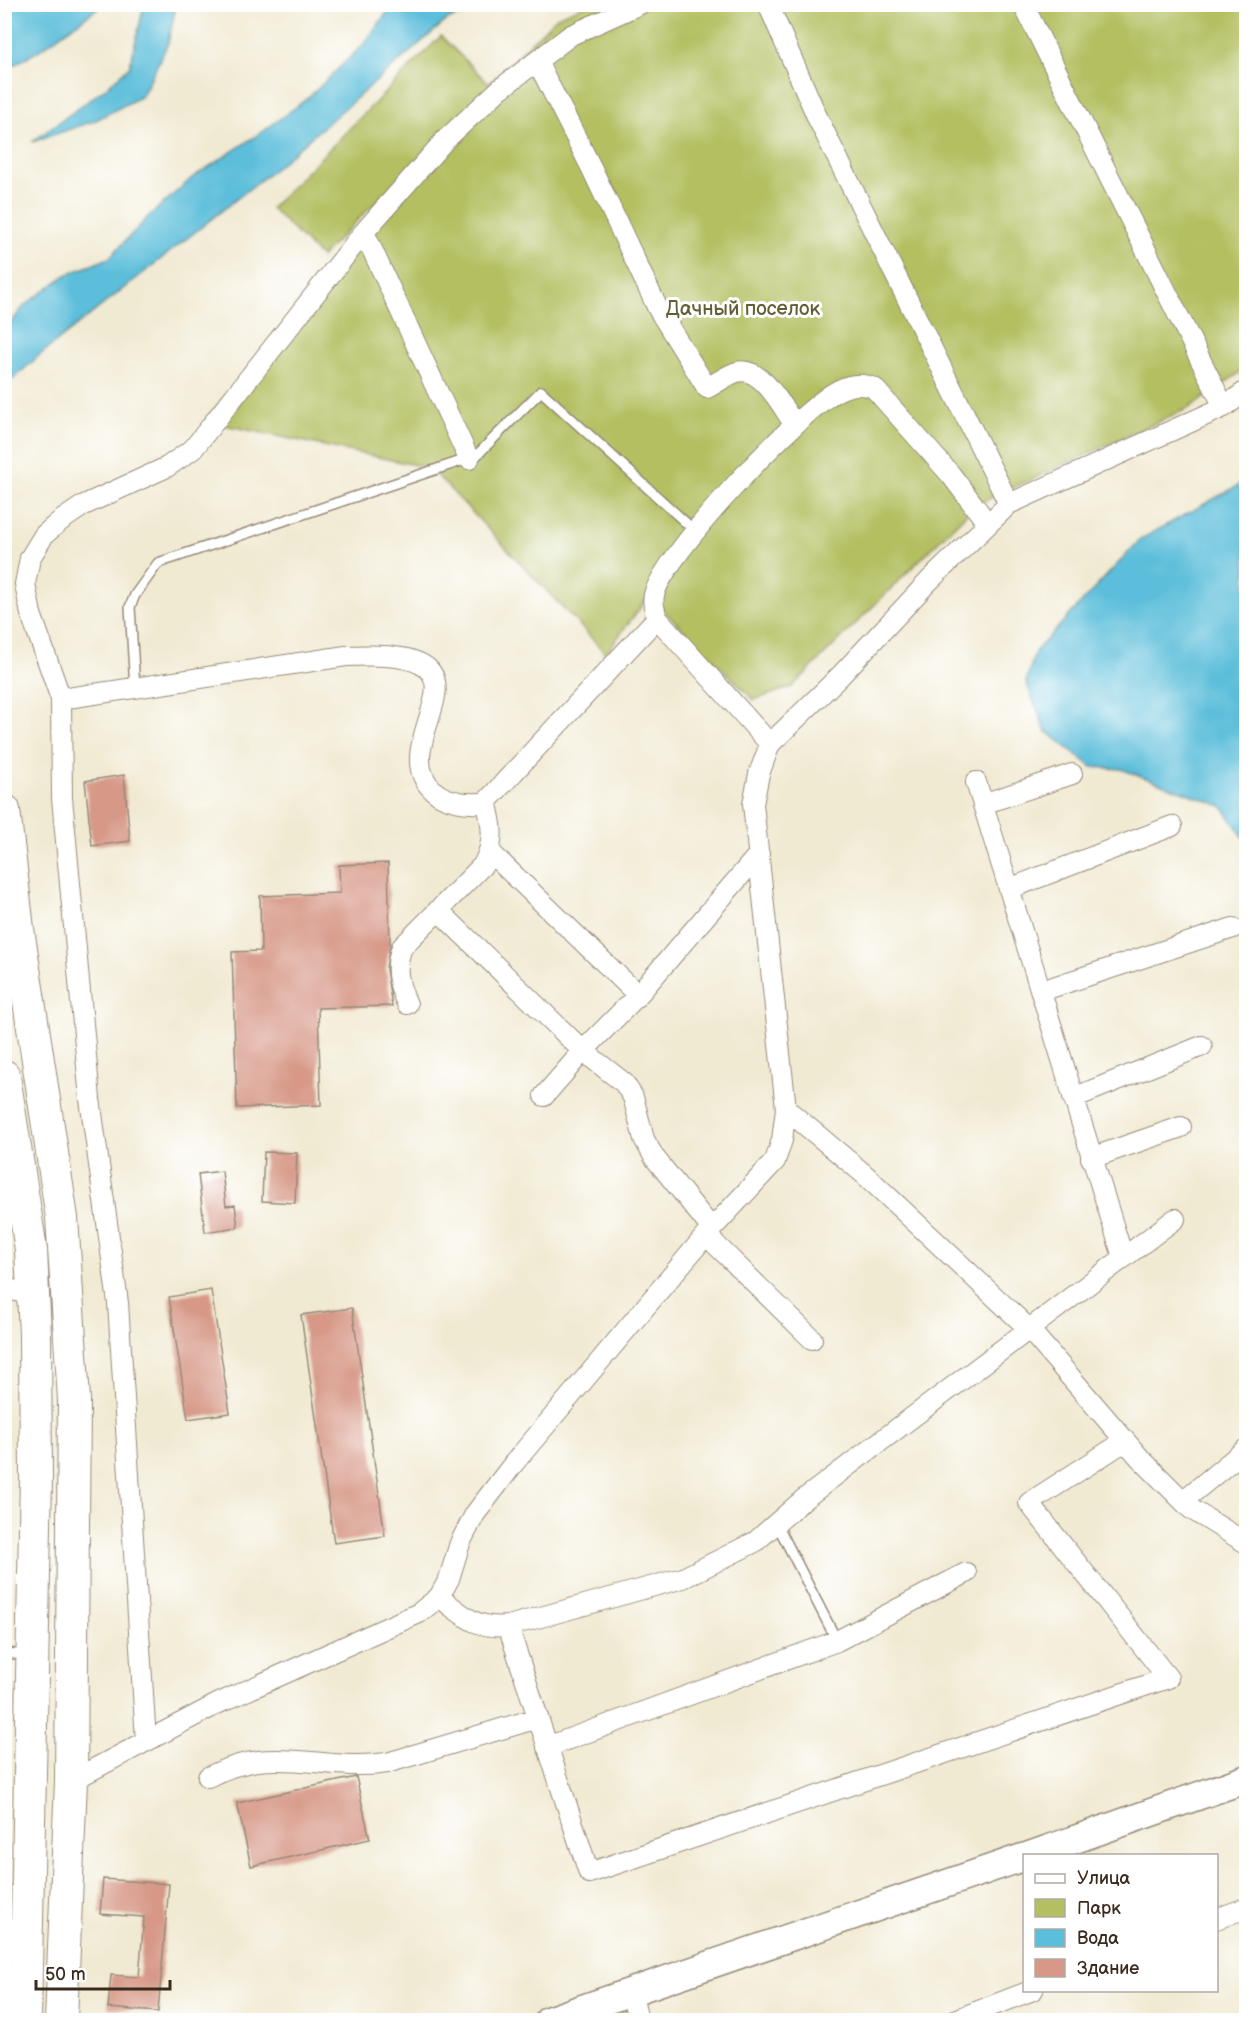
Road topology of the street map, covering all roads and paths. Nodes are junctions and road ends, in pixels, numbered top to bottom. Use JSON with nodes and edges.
{"nodes":[{"id":1,"x":640,"y":4,"type":"edge"},
{"id":2,"x":768,"y":4,"type":"edge"},
{"id":3,"x":1023,"y":4,"type":"edge"},
{"id":4,"x":537,"y":61,"type":"junction"},
{"id":5,"x":364,"y":232,"type":"junction"},
{"id":6,"x":1246,"y":391,"type":"edge"},
{"id":7,"x":1224,"y":407,"type":"junction"},
{"id":8,"x":794,"y":424,"type":"junction"},
{"id":9,"x":469,"y":459,"type":"junction"},
{"id":10,"x":1009,"y":504,"type":"junction"},
{"id":11,"x":988,"y":524,"type":"junction"},
{"id":12,"x":696,"y":532,"type":"junction"},
{"id":13,"x":657,"y":618,"type":"junction"},
{"id":14,"x":135,"y":688,"type":"junction"},
{"id":15,"x":61,"y":699,"type":"junction"},
{"id":16,"x":770,"y":744,"type":"junction"},
{"id":17,"x":1072,"y":774,"type":"dead end"},
{"id":18,"x":976,"y":782,"type":"dead end"},
{"id":19,"x":486,"y":802,"type":"junction"},
{"id":20,"x":983,"y":804,"type":"junction"},
{"id":21,"x":4,"y":810,"type":"edge"},
{"id":22,"x":1172,"y":826,"type":"dead end"},
{"id":23,"x":490,"y":852,"type":"junction"},
{"id":24,"x":759,"y":854,"type":"junction"},
{"id":25,"x":1010,"y":889,"type":"junction"},
{"id":26,"x":438,"y":910,"type":"junction"},
{"id":27,"x":1233,"y":928,"type":"dead end"},
{"id":28,"x":1041,"y":991,"type":"junction"},
{"id":29,"x":638,"y":994,"type":"junction"},
{"id":30,"x":407,"y":1004,"type":"dead end"},
{"id":31,"x":1202,"y":1046,"type":"dead end"},
{"id":32,"x":583,"y":1051,"type":"junction"},
{"id":33,"x":4,"y":1077,"type":"edge"},
{"id":34,"x":544,"y":1096,"type":"dead end"},
{"id":35,"x":1073,"y":1098,"type":"junction"},
{"id":36,"x":786,"y":1109,"type":"junction"},
{"id":37,"x":1181,"y":1127,"type":"dead end"},
{"id":38,"x":1091,"y":1158,"type":"junction"},
{"id":39,"x":1175,"y":1219,"type":"dead end"},
{"id":40,"x":709,"y":1232,"type":"junction"},
{"id":41,"x":1124,"y":1257,"type":"junction"},
{"id":42,"x":19,"y":1292,"type":"edge"},
{"id":43,"x":1029,"y":1329,"type":"junction"},
{"id":44,"x":812,"y":1340,"type":"dead end"},
{"id":45,"x":1125,"y":1441,"type":"junction"},
{"id":46,"x":1246,"y":1449,"type":"edge"},
{"id":47,"x":36,"y":1477,"type":"junction"},
{"id":48,"x":75,"y":1479,"type":"junction"},
{"id":49,"x":1184,"y":1500,"type":"junction"},
{"id":50,"x":777,"y":1524,"type":"junction"},
{"id":51,"x":75,"y":1535,"type":"junction"},
{"id":52,"x":35,"y":1538,"type":"junction"},
{"id":53,"x":1246,"y":1543,"type":"edge"},
{"id":54,"x":966,"y":1573,"type":"dead end"},
{"id":55,"x":439,"y":1597,"type":"junction"},
{"id":56,"x":508,"y":1626,"type":"junction"},
{"id":57,"x":837,"y":1641,"type":"junction"},
{"id":58,"x":19,"y":1654,"type":"edge"},
{"id":59,"x":538,"y":1718,"type":"junction"},
{"id":60,"x":146,"y":1741,"type":"junction"},
{"id":61,"x":547,"y":1747,"type":"junction"},
{"id":62,"x":208,"y":1777,"type":"dead end"},
{"id":63,"x":1246,"y":1779,"type":"edge"},
{"id":64,"x":71,"y":1781,"type":"junction"},
{"id":65,"x":1032,"y":1854,"type":"edge"},
{"id":66,"x":1023,"y":1857,"type":"edge"},
{"id":67,"x":1246,"y":1908,"type":"edge"},
{"id":68,"x":1218,"y":1919,"type":"edge"},
{"id":69,"x":1028,"y":1992,"type":"edge"},
{"id":70,"x":632,"y":1994,"type":"junction"},
{"id":71,"x":25,"y":2020,"type":"edge"},
{"id":72,"x":61,"y":2020,"type":"edge"},
{"id":73,"x":549,"y":2020,"type":"edge"},
{"id":74,"x":638,"y":2020,"type":"edge"},
{"id":75,"x":955,"y":2020,"type":"edge"}],
"edges":[{"from":1,"to":4,"type":"street"},
{"from":2,"to":10,"type":"street"},
{"from":3,"to":7,"type":"street"},
{"from":4,"to":5,"type":"street"},
{"from":4,"to":8,"type":"street"},
{"from":5,"to":9,"type":"street"},
{"from":5,"to":15,"type":"street"},
{"from":6,"to":7,"type":"street"},
{"from":7,"to":10,"type":"street"},
{"from":8,"to":11,"type":"street"},
{"from":8,"to":12,"type":"street"},
{"from":9,"to":12,"type":"lane"},
{"from":9,"to":14,"type":"lane"},
{"from":10,"to":11,"type":"street"},
{"from":11,"to":16,"type":"street"},
{"from":12,"to":13,"type":"street"},
{"from":13,"to":16,"type":"street"},
{"from":13,"to":19,"type":"street"},
{"from":14,"to":15,"type":"street"},
{"from":14,"to":19,"type":"street"},
{"from":15,"to":60,"type":"street"},
{"from":16,"to":24,"type":"street"},
{"from":17,"to":20,"type":"street"},
{"from":18,"to":20,"type":"street"},
{"from":19,"to":23,"type":"street"},
{"from":20,"to":25,"type":"street"},
{"from":21,"to":48,"type":"highway"},
{"from":22,"to":25,"type":"street"},
{"from":23,"to":26,"type":"street"},
{"from":23,"to":29,"type":"street"},
{"from":24,"to":29,"type":"street"},
{"from":24,"to":36,"type":"street"},
{"from":25,"to":28,"type":"street"},
{"from":26,"to":30,"type":"street"},
{"from":26,"to":32,"type":"street"},
{"from":27,"to":28,"type":"street"},
{"from":28,"to":35,"type":"street"},
{"from":29,"to":32,"type":"street"},
{"from":31,"to":35,"type":"street"},
{"from":32,"to":34,"type":"street"},
{"from":32,"to":40,"type":"street"},
{"from":33,"to":42,"type":"highway"},
{"from":35,"to":38,"type":"street"},
{"from":36,"to":40,"type":"street"},
{"from":36,"to":43,"type":"street"},
{"from":37,"to":38,"type":"street"},
{"from":38,"to":41,"type":"street"},
{"from":39,"to":41,"type":"street"},
{"from":40,"to":44,"type":"street"},
{"from":40,"to":55,"type":"street"},
{"from":41,"to":43,"type":"street"},
{"from":42,"to":47,"type":"highway"},
{"from":43,"to":45,"type":"street"},
{"from":43,"to":50,"type":"street"},
{"from":45,"to":49,"type":"street"},
{"from":45,"to":61,"type":"street"},
{"from":46,"to":49,"type":"street"},
{"from":47,"to":48,"type":"highway"},
{"from":47,"to":52,"type":"highway"},
{"from":48,"to":51,"type":"highway"},
{"from":49,"to":53,"type":"street"},
{"from":50,"to":56,"type":"street"},
{"from":50,"to":57,"type":"lane"},
{"from":51,"to":52,"type":"highway"},
{"from":51,"to":64,"type":"highway"},
{"from":52,"to":58,"type":"highway"},
{"from":54,"to":57,"type":"street"},
{"from":55,"to":56,"type":"street"},
{"from":55,"to":60,"type":"street"},
{"from":56,"to":59,"type":"street"},
{"from":57,"to":61,"type":"street"},
{"from":58,"to":71,"type":"highway"},
{"from":59,"to":61,"type":"street"},
{"from":59,"to":62,"type":"street"},
{"from":60,"to":64,"type":"street"},
{"from":63,"to":65,"type":"main road"},
{"from":64,"to":72,"type":"highway"},
{"from":66,"to":70,"type":"main road"},
{"from":67,"to":68,"type":"street"},
{"from":69,"to":75,"type":"street"},
{"from":70,"to":73,"type":"main road"},
{"from":70,"to":74,"type":"street"}]}
